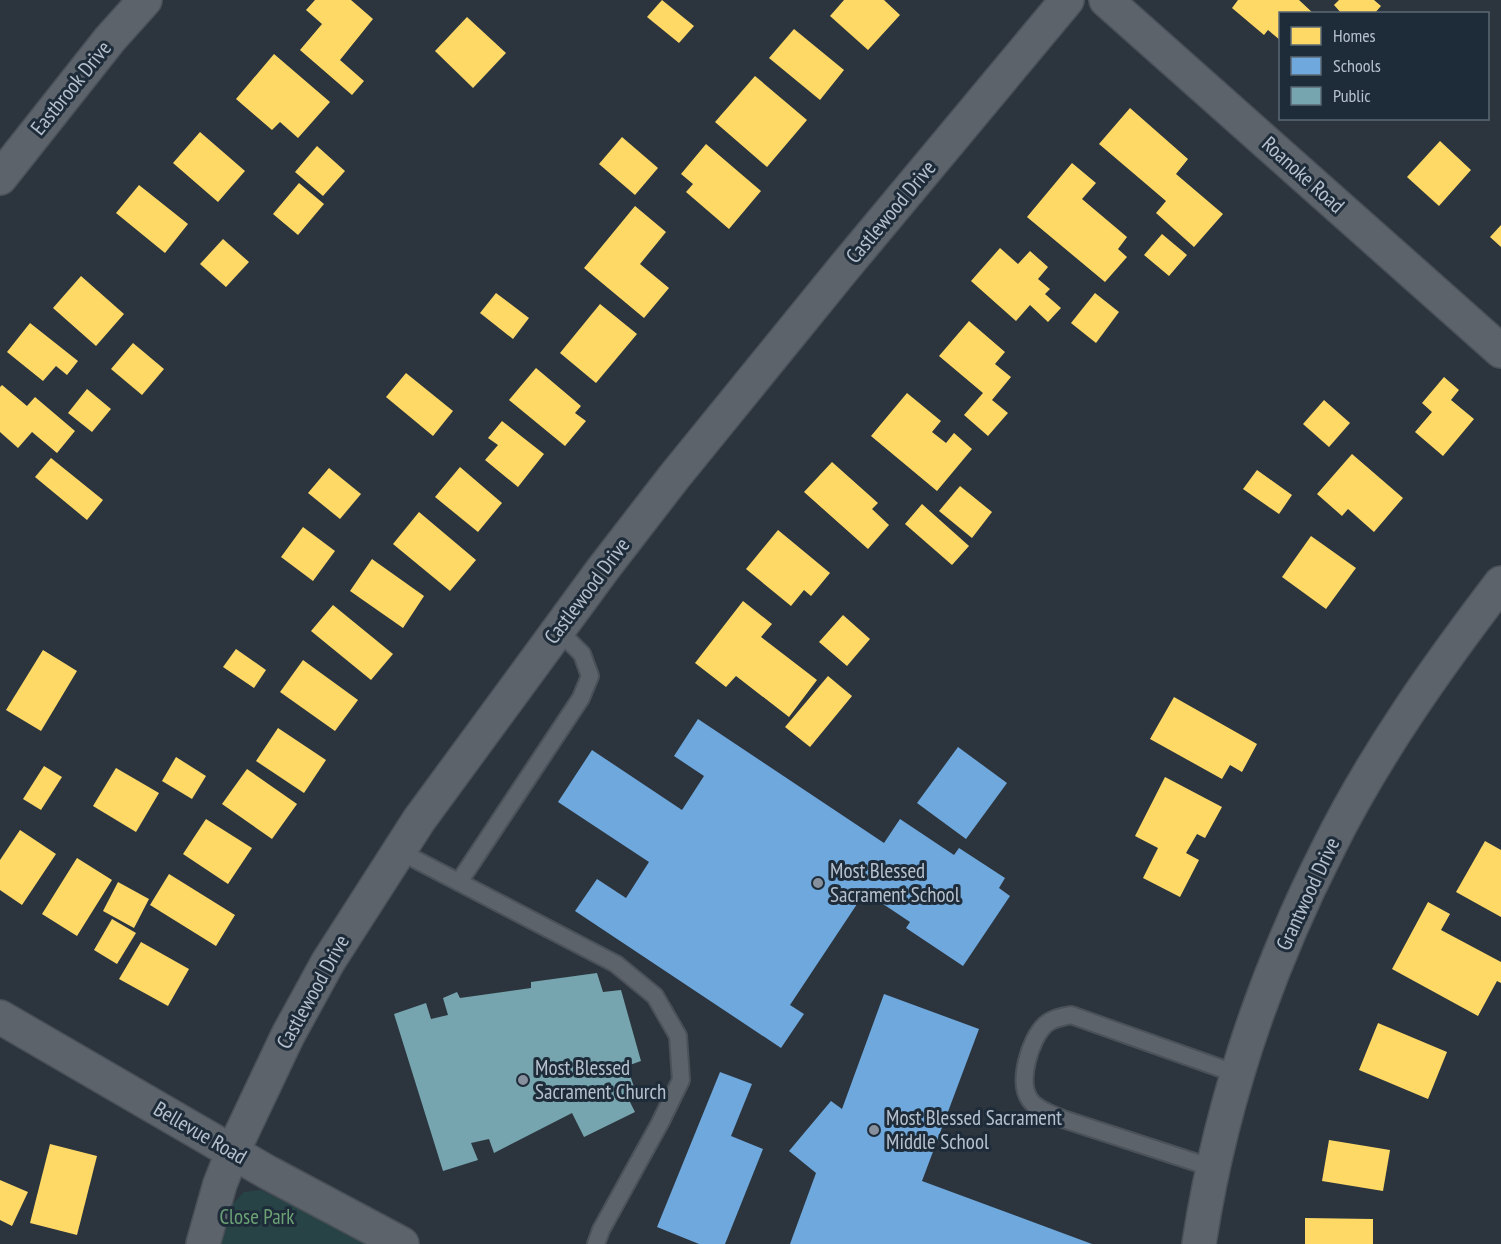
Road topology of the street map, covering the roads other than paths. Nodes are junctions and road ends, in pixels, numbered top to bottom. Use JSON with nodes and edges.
{"nodes":[{"id":1,"x":145,"y":0,"type":"edge"},
{"id":2,"x":1067,"y":0,"type":"edge"},
{"id":3,"x":1106,"y":0,"type":"edge"},
{"id":4,"x":0,"y":178,"type":"edge"},
{"id":5,"x":1501,"y":351,"type":"edge"},
{"id":6,"x":1501,"y":583,"type":"edge"},
{"id":7,"x":558,"y":630,"type":"junction"},
{"id":8,"x":399,"y":851,"type":"junction"},
{"id":9,"x":459,"y":882,"type":"junction"},
{"id":10,"x":0,"y":1017,"type":"edge"},
{"id":11,"x":1237,"y":1074,"type":"junction"},
{"id":12,"x":233,"y":1151,"type":"junction"},
{"id":13,"x":1213,"y":1168,"type":"junction"},
{"id":14,"x":203,"y":1244,"type":"edge"},
{"id":15,"x":402,"y":1244,"type":"edge"},
{"id":16,"x":596,"y":1244,"type":"edge"},
{"id":17,"x":1199,"y":1244,"type":"edge"}],
"edges":[{"from":1,"to":4,"type":"street","name":"Eastbrook Drive"},
{"from":2,"to":7,"type":"street","name":"Castlewood Drive"},
{"from":3,"to":5,"type":"street","name":"Roanoke Road"},
{"from":6,"to":11,"type":"street","name":"Grantwood Drive"},
{"from":7,"to":8,"type":"street","name":"Castlewood Drive"},
{"from":7,"to":9,"type":"lane"},
{"from":8,"to":9,"type":"lane"},
{"from":8,"to":12,"type":"street","name":"Castlewood Drive"},
{"from":9,"to":16,"type":"lane"},
{"from":10,"to":12,"type":"street","name":"Bellevue Road"},
{"from":11,"to":13,"type":"street","name":"Grantwood Drive"},
{"from":11,"to":13,"type":"lane"},
{"from":12,"to":14,"type":"street","name":"Castlewood Drive"},
{"from":12,"to":15,"type":"street","name":"Bellevue Road"},
{"from":13,"to":17,"type":"street","name":"Grantwood Drive"}]}
